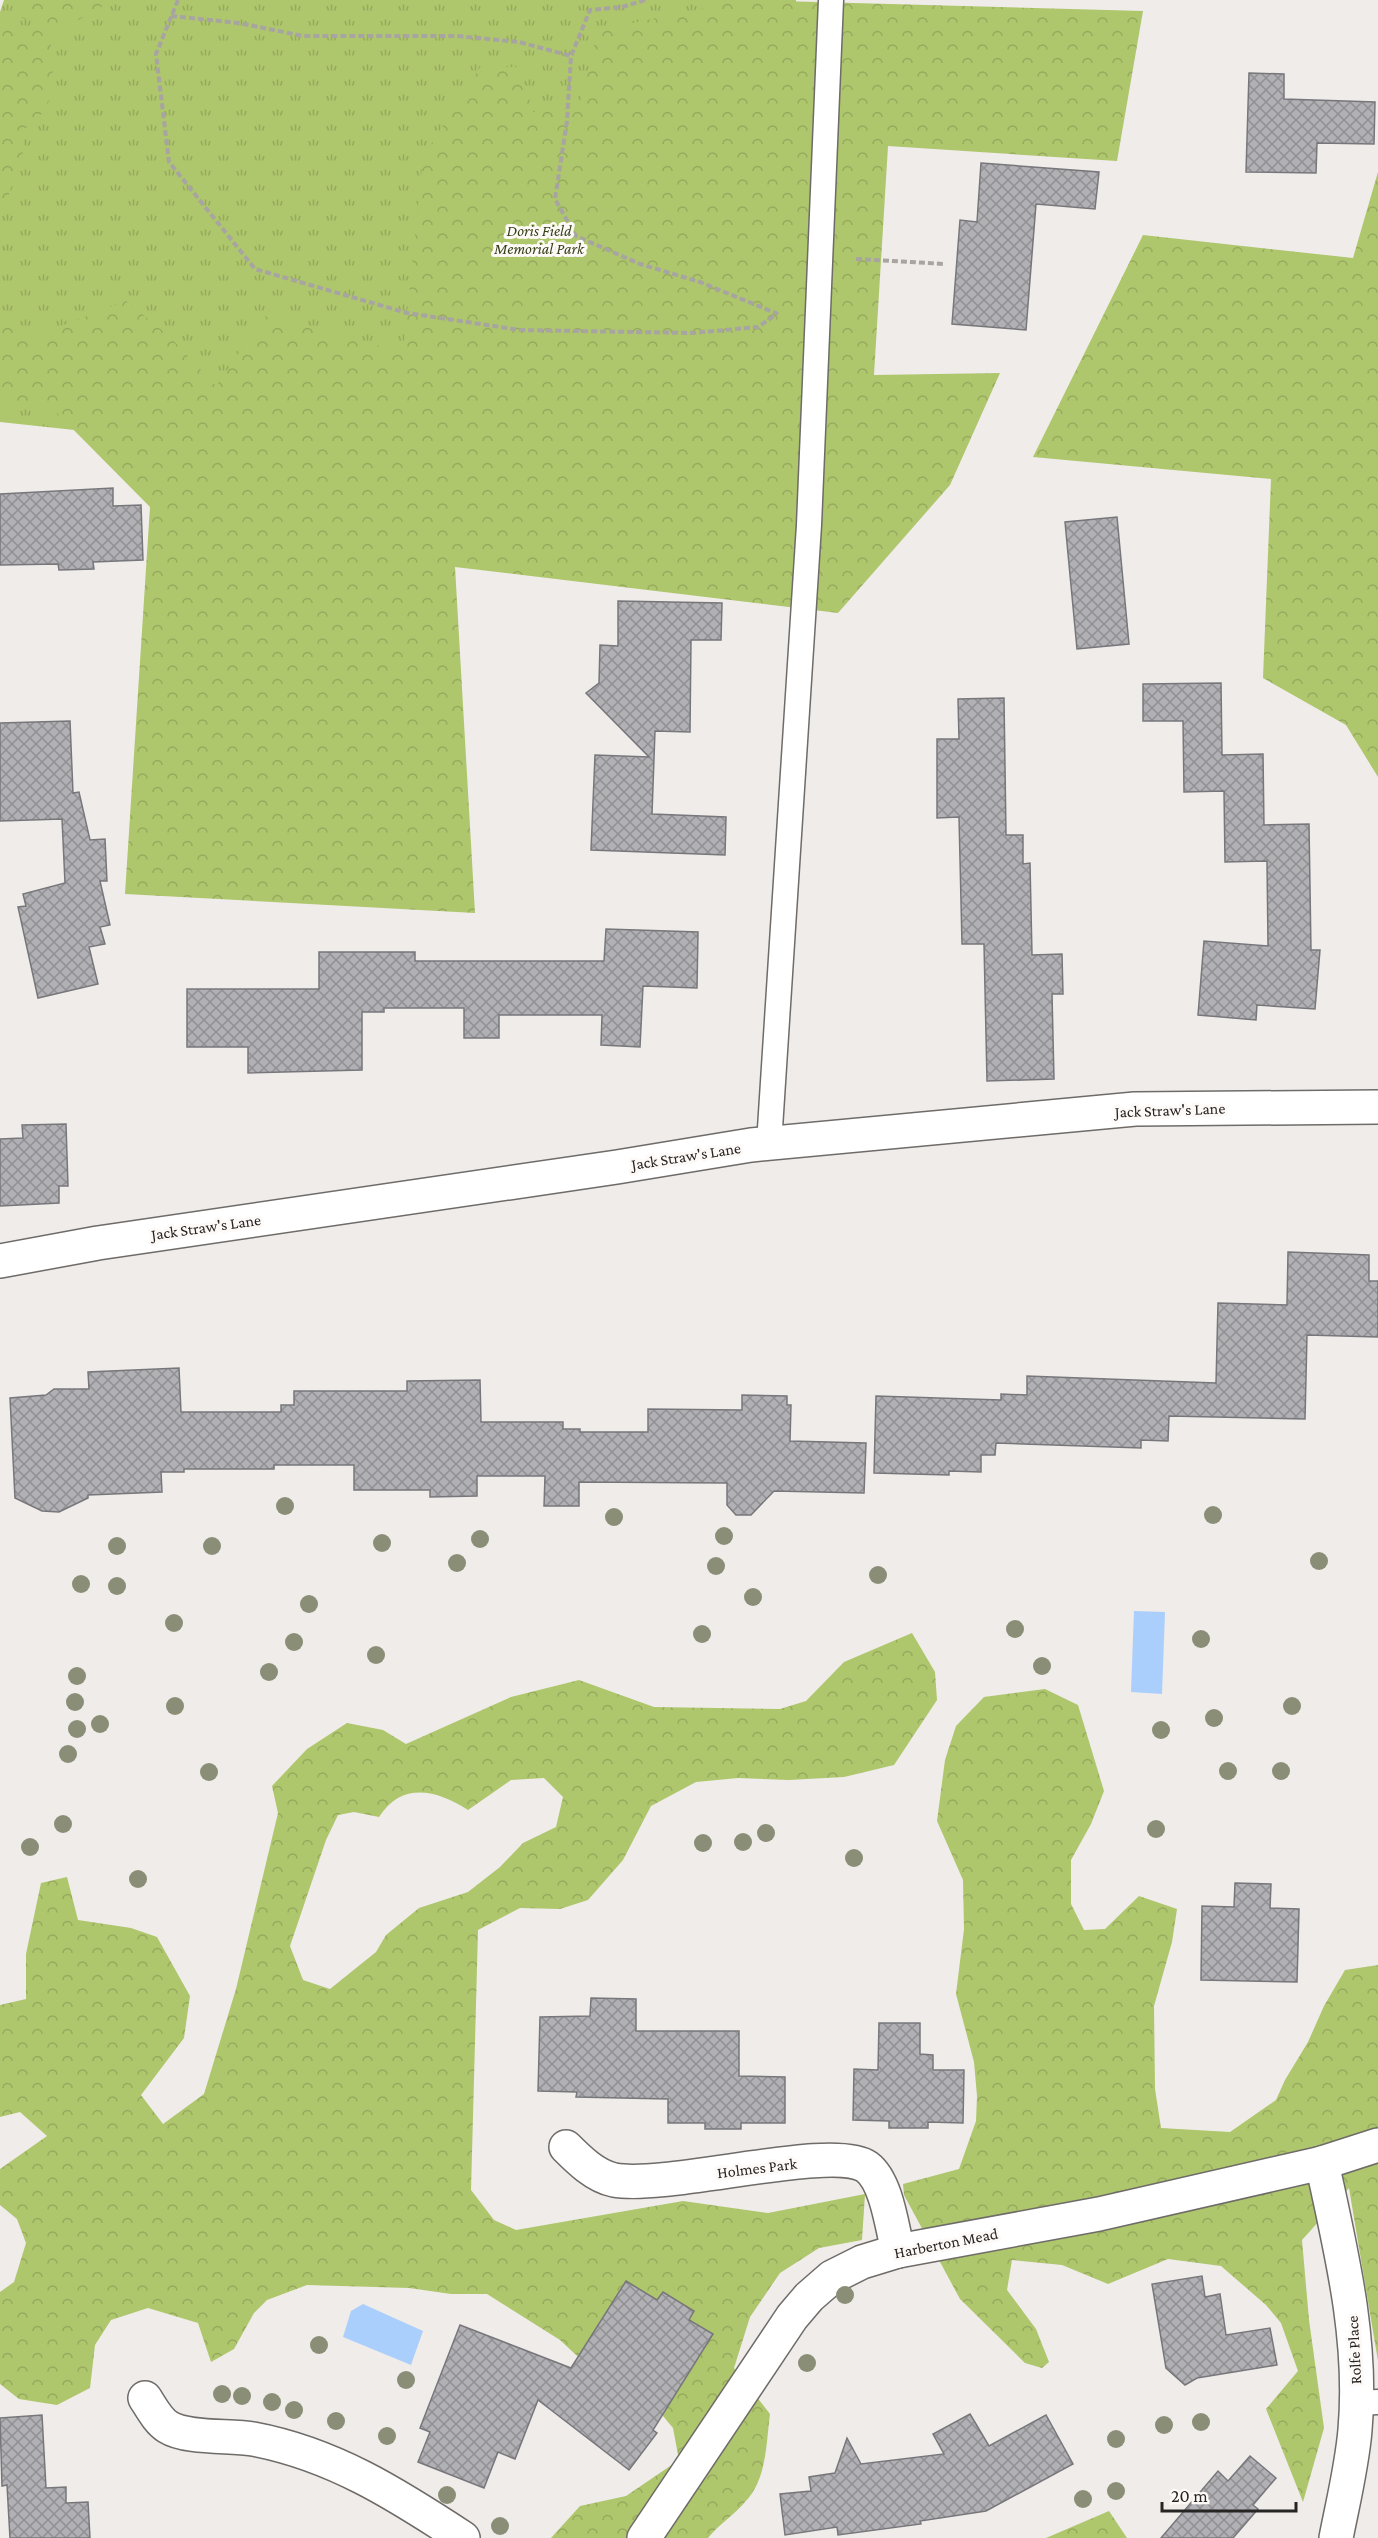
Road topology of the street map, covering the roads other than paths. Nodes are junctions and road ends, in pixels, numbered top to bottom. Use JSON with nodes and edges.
{"nodes":[{"id":1,"x":831,"y":0,"type":"edge"},
{"id":2,"x":1378,"y":1107,"type":"edge"},
{"id":3,"x":769,"y":1143,"type":"junction"},
{"id":4,"x":0,"y":1261,"type":"edge"},
{"id":5,"x":1378,"y":2145,"type":"edge"},
{"id":6,"x":566,"y":2147,"type":"dead end"},
{"id":7,"x":1322,"y":2163,"type":"junction"},
{"id":8,"x":898,"y":2251,"type":"junction"},
{"id":9,"x":145,"y":2398,"type":"dead end"},
{"id":10,"x":1367,"y":2402,"type":"edge"},
{"id":11,"x":463,"y":2538,"type":"edge"},
{"id":12,"x":644,"y":2538,"type":"edge"},
{"id":13,"x":1336,"y":2538,"type":"edge"}],
"edges":[{"from":1,"to":3,"type":"lane"},
{"from":2,"to":3,"type":"street","name":"Jack Straw's Lane"},
{"from":3,"to":4,"type":"street","name":"Jack Straw's Lane"},
{"from":5,"to":7,"type":"street","name":"Harberton Mead"},
{"from":6,"to":8,"type":"street","name":"Holmes Park"},
{"from":7,"to":8,"type":"street","name":"Harberton Mead"},
{"from":7,"to":10,"type":"street","name":"Rolfe Place"},
{"from":8,"to":12,"type":"street","name":"Harberton Mead"},
{"from":9,"to":11,"type":"street"},
{"from":10,"to":13,"type":"street","name":"Rolfe Place"}]}
